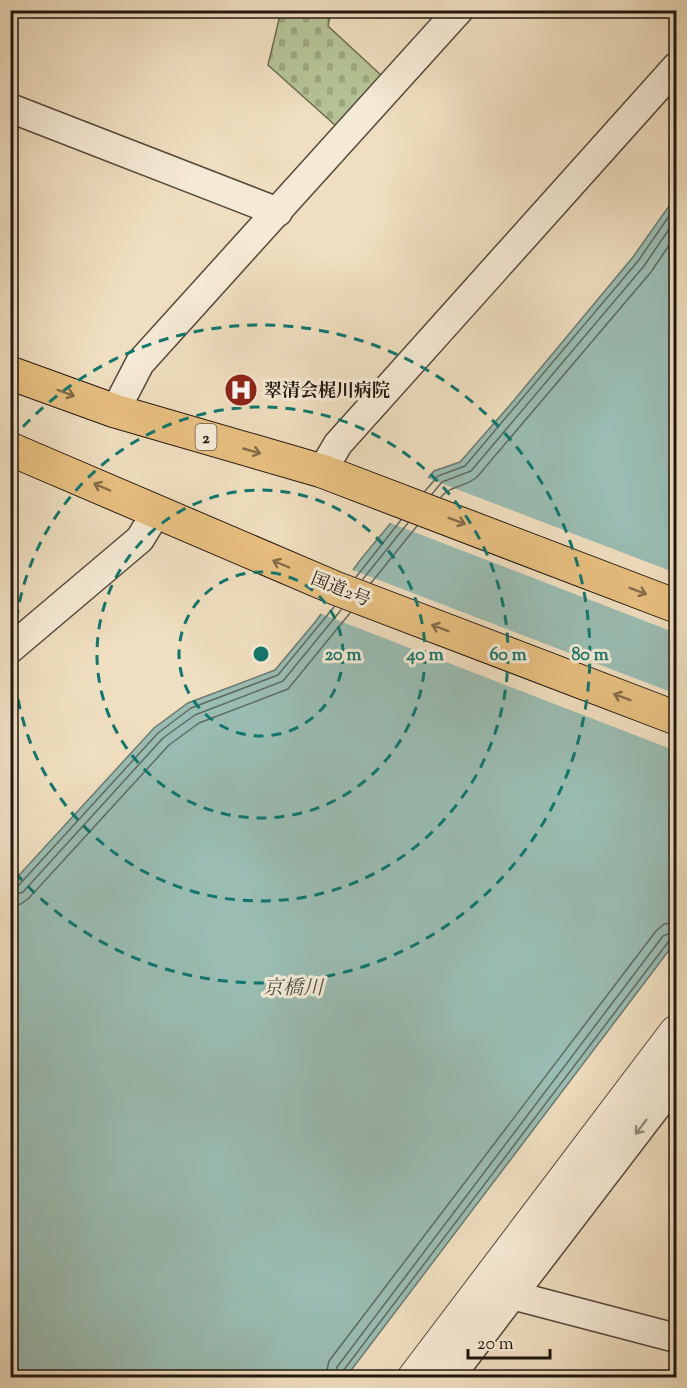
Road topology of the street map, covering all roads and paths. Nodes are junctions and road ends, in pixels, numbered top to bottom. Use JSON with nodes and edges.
{"nodes":[{"id":1,"x":459,"y":10,"type":"edge"},
{"id":2,"x":676,"y":67,"type":"edge"},
{"id":3,"x":10,"y":108,"type":"edge"},
{"id":4,"x":278,"y":212,"type":"junction"},
{"id":5,"x":10,"y":373,"type":"edge"},
{"id":6,"x":115,"y":411,"type":"junction"},
{"id":7,"x":10,"y":449,"type":"edge"},
{"id":8,"x":322,"y":471,"type":"junction"},
{"id":9,"x":157,"y":511,"type":"junction"},
{"id":10,"x":676,"y":606,"type":"edge"},
{"id":11,"x":10,"y":649,"type":"edge"},
{"id":12,"x":676,"y":718,"type":"edge"},
{"id":13,"x":676,"y":1032,"type":"edge"},
{"id":14,"x":676,"y":1081,"type":"edge"},
{"id":15,"x":512,"y":1295,"type":"junction"},
{"id":16,"x":676,"y":1338,"type":"edge"},
{"id":17,"x":414,"y":1377,"type":"edge"},
{"id":18,"x":449,"y":1377,"type":"edge"}],
"edges":[{"from":1,"to":4,"type":"street"},
{"from":2,"to":8,"type":"street"},
{"from":3,"to":4,"type":"street"},
{"from":4,"to":6,"type":"street"},
{"from":5,"to":6,"type":"highway","number":"2","one_way":true},
{"from":6,"to":8,"type":"highway","number":"2","one_way":true},
{"from":9,"to":7,"type":"highway","name":"国道2号","one_way":true},
{"from":8,"to":10,"type":"highway","number":"2","one_way":true},
{"from":9,"to":11,"type":"street"},
{"from":12,"to":9,"type":"highway","name":"国道2号","one_way":true},
{"from":13,"to":17,"type":"street"},
{"from":14,"to":15,"type":"street","one_way":true},
{"from":15,"to":16,"type":"street"},
{"from":15,"to":18,"type":"street"}]}
